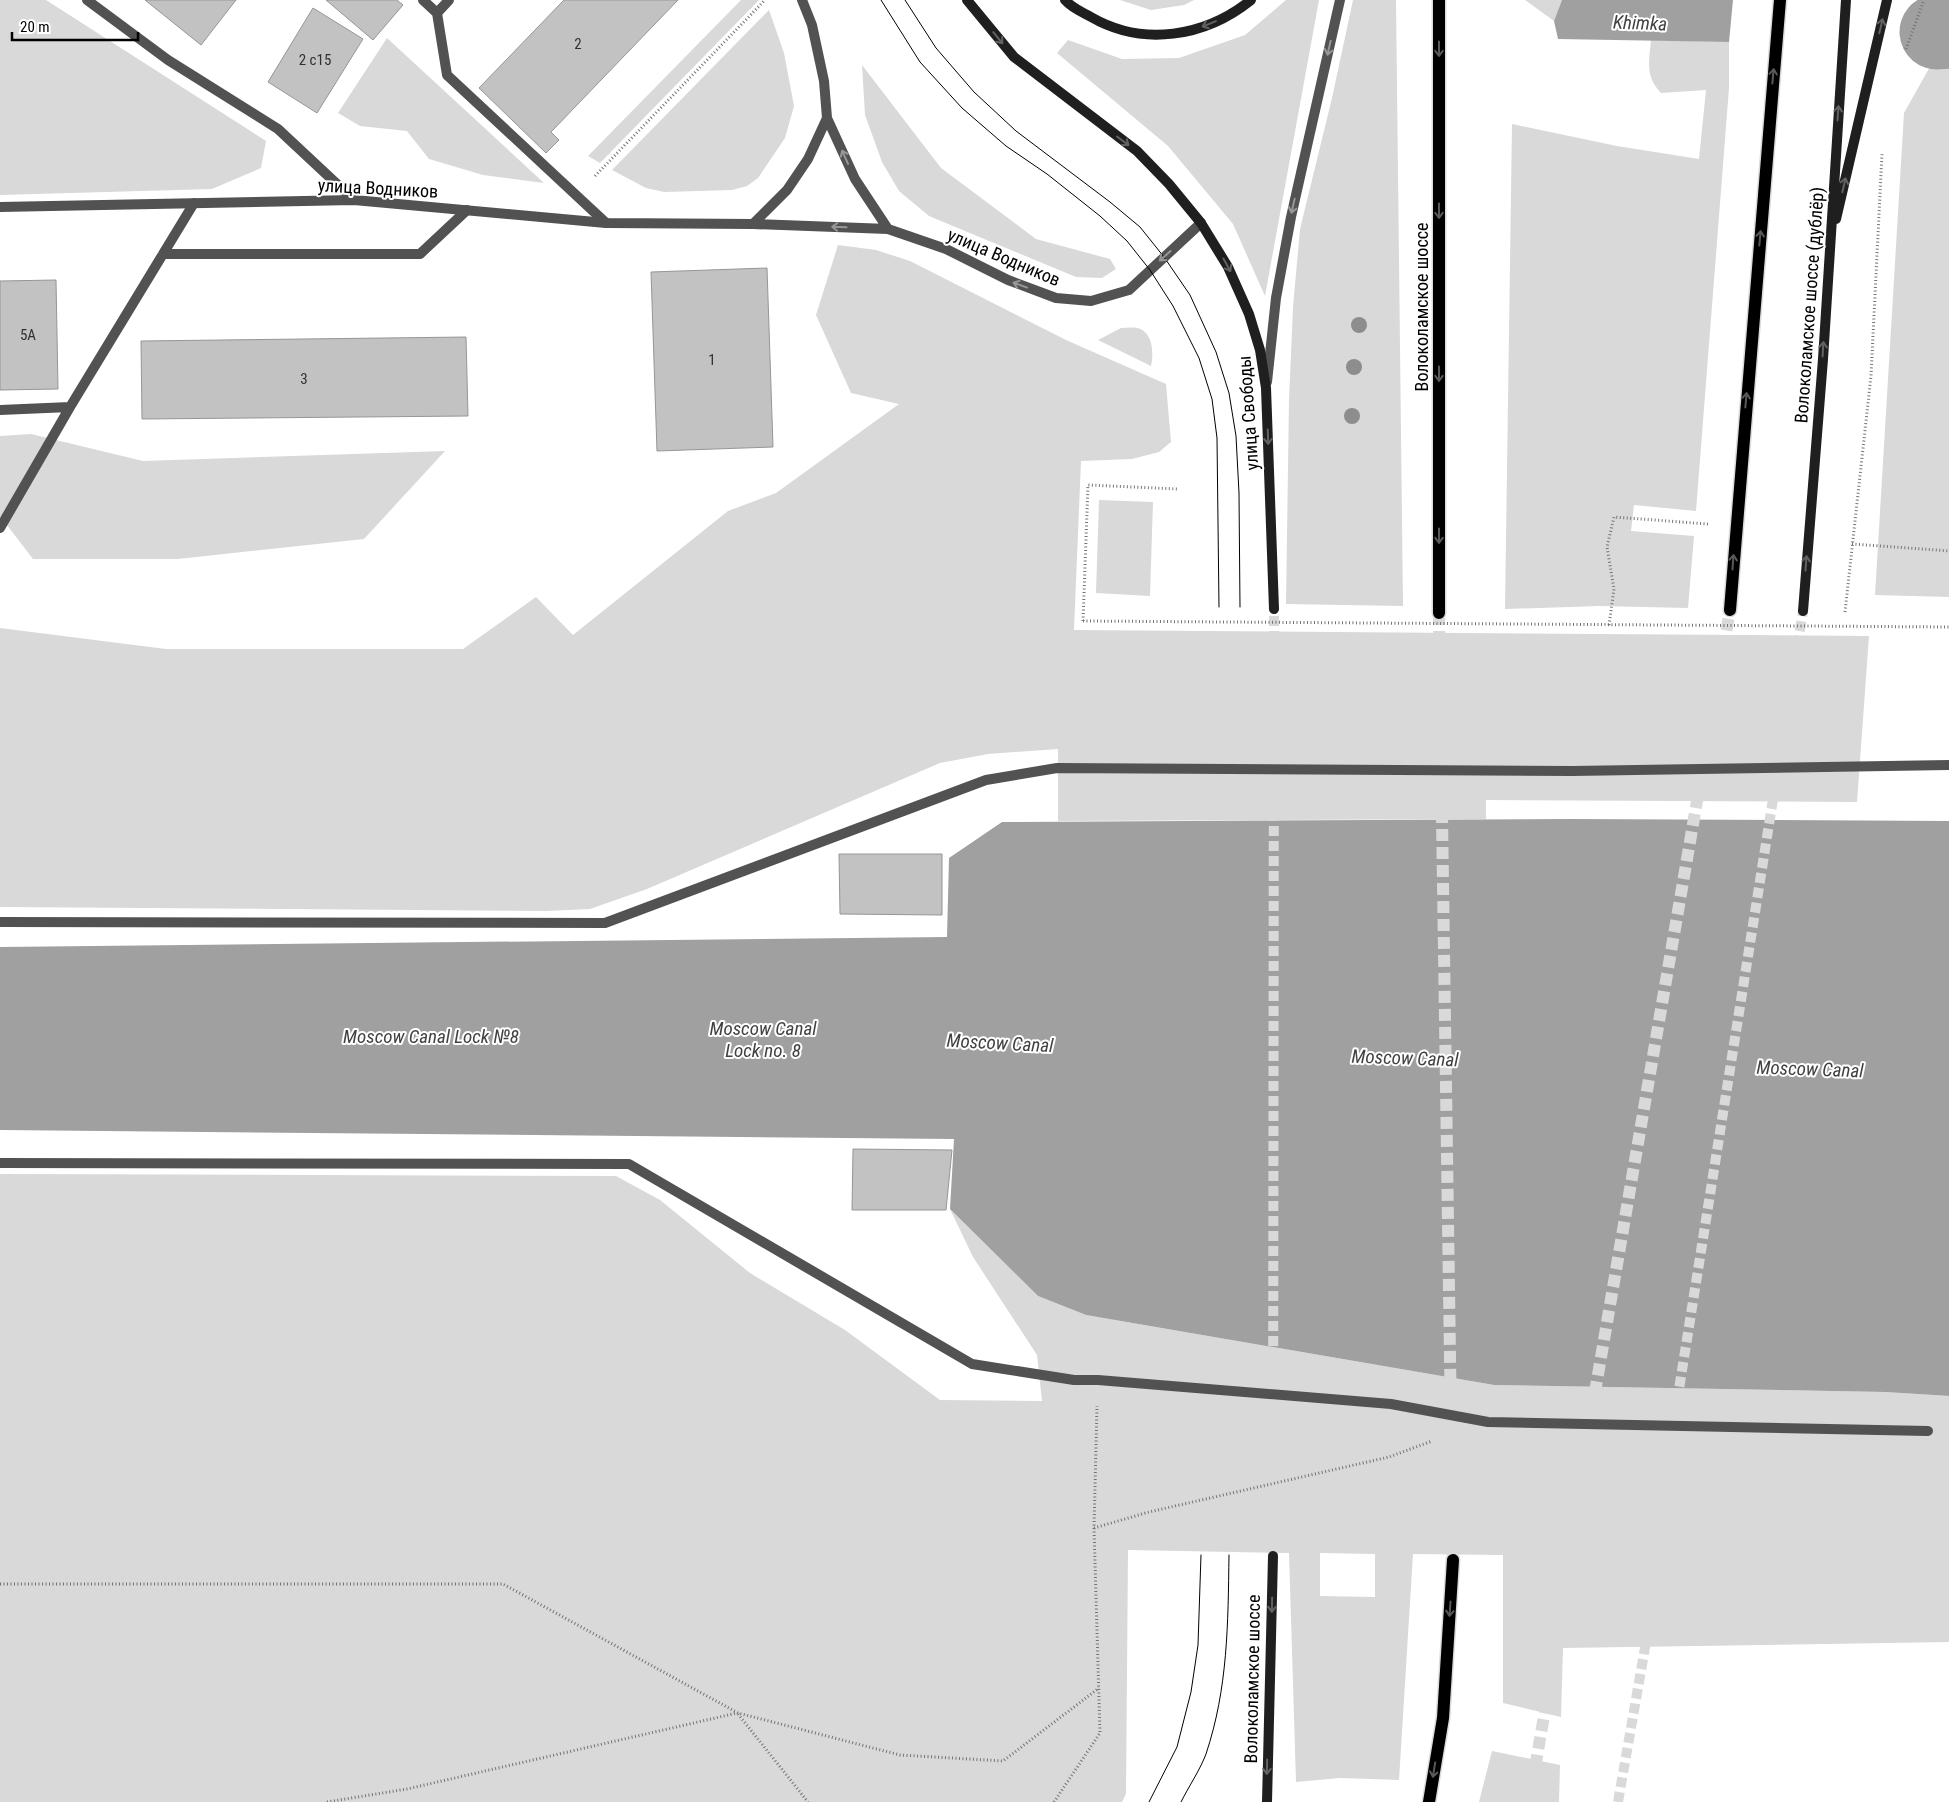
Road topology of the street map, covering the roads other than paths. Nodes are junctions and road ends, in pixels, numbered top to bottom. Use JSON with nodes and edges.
{"nodes":[{"id":1,"x":87,"y":0,"type":"edge"},
{"id":2,"x":423,"y":0,"type":"edge"},
{"id":3,"x":449,"y":0,"type":"edge"},
{"id":4,"x":802,"y":0,"type":"edge"},
{"id":5,"x":967,"y":0,"type":"edge"},
{"id":6,"x":1065,"y":0,"type":"edge"},
{"id":7,"x":1252,"y":0,"type":"edge"},
{"id":8,"x":1340,"y":0,"type":"edge"},
{"id":9,"x":1439,"y":0,"type":"edge"},
{"id":10,"x":1780,"y":0,"type":"edge"},
{"id":11,"x":1846,"y":0,"type":"edge"},
{"id":12,"x":1887,"y":0,"type":"edge"},
{"id":13,"x":437,"y":13,"type":"junction"},
{"id":14,"x":827,"y":118,"type":"junction"},
{"id":15,"x":354,"y":200,"type":"junction"},
{"id":16,"x":194,"y":203,"type":"junction"},
{"id":17,"x":0,"y":206,"type":"edge"},
{"id":18,"x":467,"y":210,"type":"junction"},
{"id":19,"x":1202,"y":223,"type":"junction"},
{"id":20,"x":606,"y":224,"type":"junction"},
{"id":21,"x":753,"y":224,"type":"junction"},
{"id":22,"x":888,"y":229,"type":"junction"},
{"id":23,"x":1829,"y":249,"type":"junction"},
{"id":24,"x":163,"y":254,"type":"junction"},
{"id":25,"x":1266,"y":388,"type":"junction"},
{"id":26,"x":70,"y":407,"type":"junction"},
{"id":27,"x":0,"y":410,"type":"edge"},
{"id":28,"x":0,"y":528,"type":"edge"},
{"id":29,"x":1274,"y":608,"type":"tunnel mouth"},
{"id":30,"x":1730,"y":610,"type":"tunnel mouth"},
{"id":31,"x":1803,"y":611,"type":"tunnel mouth"},
{"id":32,"x":1439,"y":613,"type":"tunnel mouth"},
{"id":33,"x":1949,"y":765,"type":"edge"},
{"id":34,"x":0,"y":922,"type":"edge"},
{"id":35,"x":0,"y":1163,"type":"edge"},
{"id":36,"x":1928,"y":1431,"type":"dead end"},
{"id":37,"x":1273,"y":1556,"type":"tunnel mouth"},
{"id":38,"x":1453,"y":1560,"type":"tunnel mouth"},
{"id":39,"x":1267,"y":1802,"type":"edge"},
{"id":40,"x":1429,"y":1802,"type":"edge"}],
"edges":[{"from":1,"to":15,"type":"street"},
{"from":2,"to":13,"type":"street"},
{"from":3,"to":13,"type":"street"},
{"from":4,"to":14,"type":"street"},
{"from":5,"to":19,"type":"main road","name":"улица Свободы","one_way":true},
{"from":7,"to":6,"type":"main road","one_way":true},
{"from":8,"to":25,"type":"street","one_way":true},
{"from":9,"to":32,"type":"main road","name":"Волоколамское шоссе","one_way":true},
{"from":30,"to":10,"type":"main road","one_way":true},
{"from":23,"to":11,"type":"main road","name":"Волоколамское шоссе (дублёр)","one_way":true},
{"from":23,"to":12,"type":"main road","one_way":true},
{"from":13,"to":20,"type":"street"},
{"from":14,"to":21,"type":"street"},
{"from":22,"to":14,"type":"street","one_way":true},
{"from":15,"to":16,"type":"street","name":"улица Водников"},
{"from":15,"to":18,"type":"street","name":"улица Водников"},
{"from":16,"to":17,"type":"street","name":"улица Водников"},
{"from":16,"to":24,"type":"street"},
{"from":18,"to":20,"type":"street","name":"улица Водников"},
{"from":18,"to":24,"type":"street"},
{"from":19,"to":22,"type":"street","name":"улица Водников","one_way":true},
{"from":19,"to":25,"type":"main road","name":"улица Свободы","one_way":true},
{"from":20,"to":21,"type":"street","name":"улица Водников"},
{"from":22,"to":21,"type":"street","name":"улица Водников","one_way":true},
{"from":31,"to":23,"type":"main road","name":"Волоколамское шоссе (дублёр)","one_way":true},
{"from":24,"to":26,"type":"street"},
{"from":25,"to":29,"type":"main road","name":"улица Свободы","one_way":true},
{"from":26,"to":27,"type":"street"},
{"from":26,"to":28,"type":"street"},
{"from":33,"to":34,"type":"street"},
{"from":35,"to":36,"type":"street"},
{"from":37,"to":39,"type":"main road","name":"Волоколамское шоссе","one_way":true},
{"from":38,"to":40,"type":"main road","one_way":true}]}
